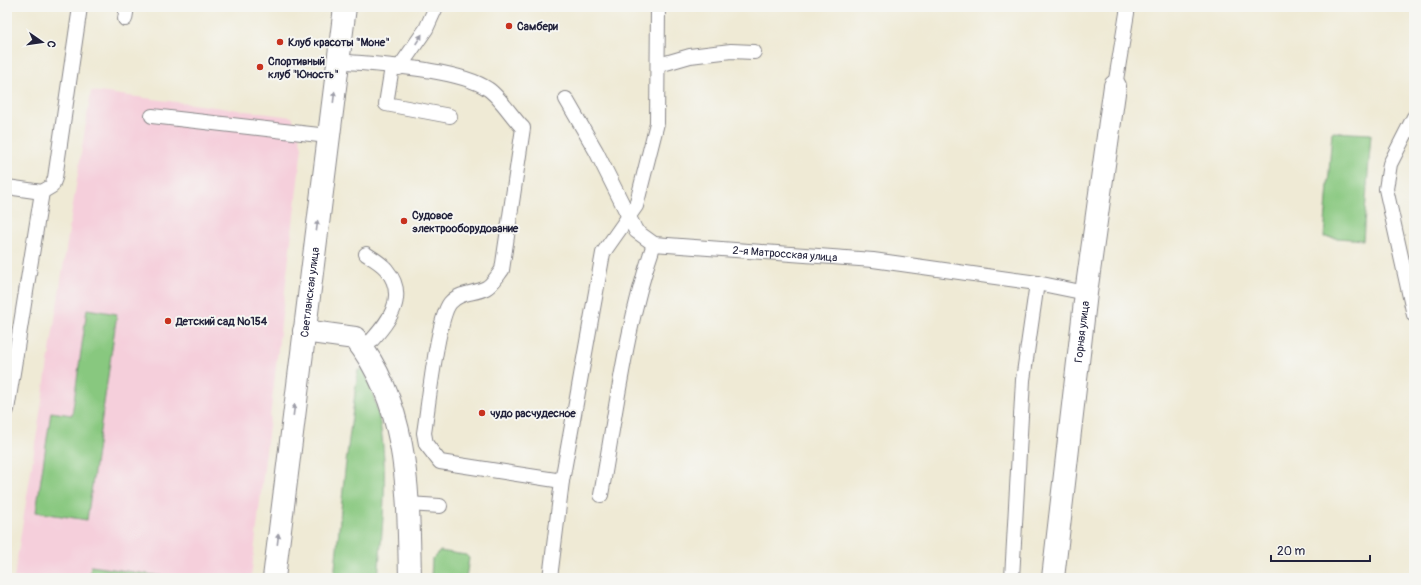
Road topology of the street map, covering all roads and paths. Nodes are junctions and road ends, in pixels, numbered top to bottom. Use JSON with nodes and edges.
{"nodes":[{"id":1,"x":80,"y":7,"type":"edge"},
{"id":2,"x":344,"y":7,"type":"edge"},
{"id":3,"x":436,"y":7,"type":"edge"},
{"id":4,"x":658,"y":7,"type":"edge"},
{"id":5,"x":1128,"y":7,"type":"edge"},
{"id":6,"x":754,"y":52,"type":"dead end"},
{"id":7,"x":338,"y":61,"type":"junction"},
{"id":8,"x":659,"y":65,"type":"junction"},
{"id":9,"x":395,"y":68,"type":"junction"},
{"id":10,"x":1115,"y":86,"type":"joint"},
{"id":11,"x":566,"y":99,"type":"dead end"},
{"id":12,"x":152,"y":116,"type":"dead end"},
{"id":13,"x":450,"y":116,"type":"dead end"},
{"id":14,"x":1414,"y":117,"type":"edge"},
{"id":15,"x":328,"y":136,"type":"junction"},
{"id":16,"x":7,"y":187,"type":"edge"},
{"id":17,"x":42,"y":192,"type":"junction"},
{"id":18,"x":630,"y":216,"type":"junction"},
{"id":19,"x":654,"y":244,"type":"junction"},
{"id":20,"x":366,"y":254,"type":"dead end"},
{"id":21,"x":1037,"y":283,"type":"junction"},
{"id":22,"x":1086,"y":293,"type":"junction"},
{"id":23,"x":1414,"y":315,"type":"edge"},
{"id":24,"x":304,"y":331,"type":"junction"},
{"id":25,"x":364,"y":349,"type":"junction"},
{"id":26,"x":7,"y":410,"type":"edge"},
{"id":27,"x":562,"y":481,"type":"junction"},
{"id":28,"x":601,"y":495,"type":"dead end"},
{"id":29,"x":408,"y":504,"type":"junction"},
{"id":30,"x":440,"y":506,"type":"dead end"},
{"id":31,"x":274,"y":578,"type":"edge"},
{"id":32,"x":410,"y":578,"type":"edge"},
{"id":33,"x":550,"y":578,"type":"edge"},
{"id":34,"x":1012,"y":578,"type":"edge"},
{"id":35,"x":1053,"y":578,"type":"edge"}],
"edges":[{"from":1,"to":17,"type":"lane"},
{"from":2,"to":7,"type":"street","name":"Светланская улица"},
{"from":9,"to":3,"type":"lane","one_way":true},
{"from":4,"to":8,"type":"lane"},
{"from":5,"to":10,"type":"lane"},
{"from":6,"to":8,"type":"lane"},
{"from":7,"to":9,"type":"lane"},
{"from":15,"to":7,"type":"street","name":"Светланская улица","one_way":true},
{"from":8,"to":18,"type":"lane"},
{"from":9,"to":13,"type":"lane"},
{"from":9,"to":27,"type":"lane"},
{"from":10,"to":22,"type":"street","name":"Горная улица"},
{"from":11,"to":18,"type":"lane"},
{"from":12,"to":15,"type":"lane"},
{"from":14,"to":23,"type":"lane"},
{"from":24,"to":15,"type":"street","name":"Светланская улица","one_way":true},
{"from":16,"to":17,"type":"lane"},
{"from":17,"to":26,"type":"lane"},
{"from":18,"to":19,"type":"lane"},
{"from":18,"to":27,"type":"lane"},
{"from":19,"to":21,"type":"lane","name":"2-я Матросская улица"},
{"from":19,"to":28,"type":"lane"},
{"from":20,"to":25,"type":"lane"},
{"from":21,"to":22,"type":"lane","name":"2-я Матросская улица"},
{"from":21,"to":34,"type":"lane"},
{"from":22,"to":35,"type":"street","name":"Горная улица"},
{"from":24,"to":25,"type":"street"},
{"from":31,"to":24,"type":"street","name":"Светланская улица","one_way":true},
{"from":25,"to":29,"type":"street"},
{"from":27,"to":33,"type":"lane"},
{"from":29,"to":30,"type":"lane"},
{"from":29,"to":32,"type":"street"}]}
